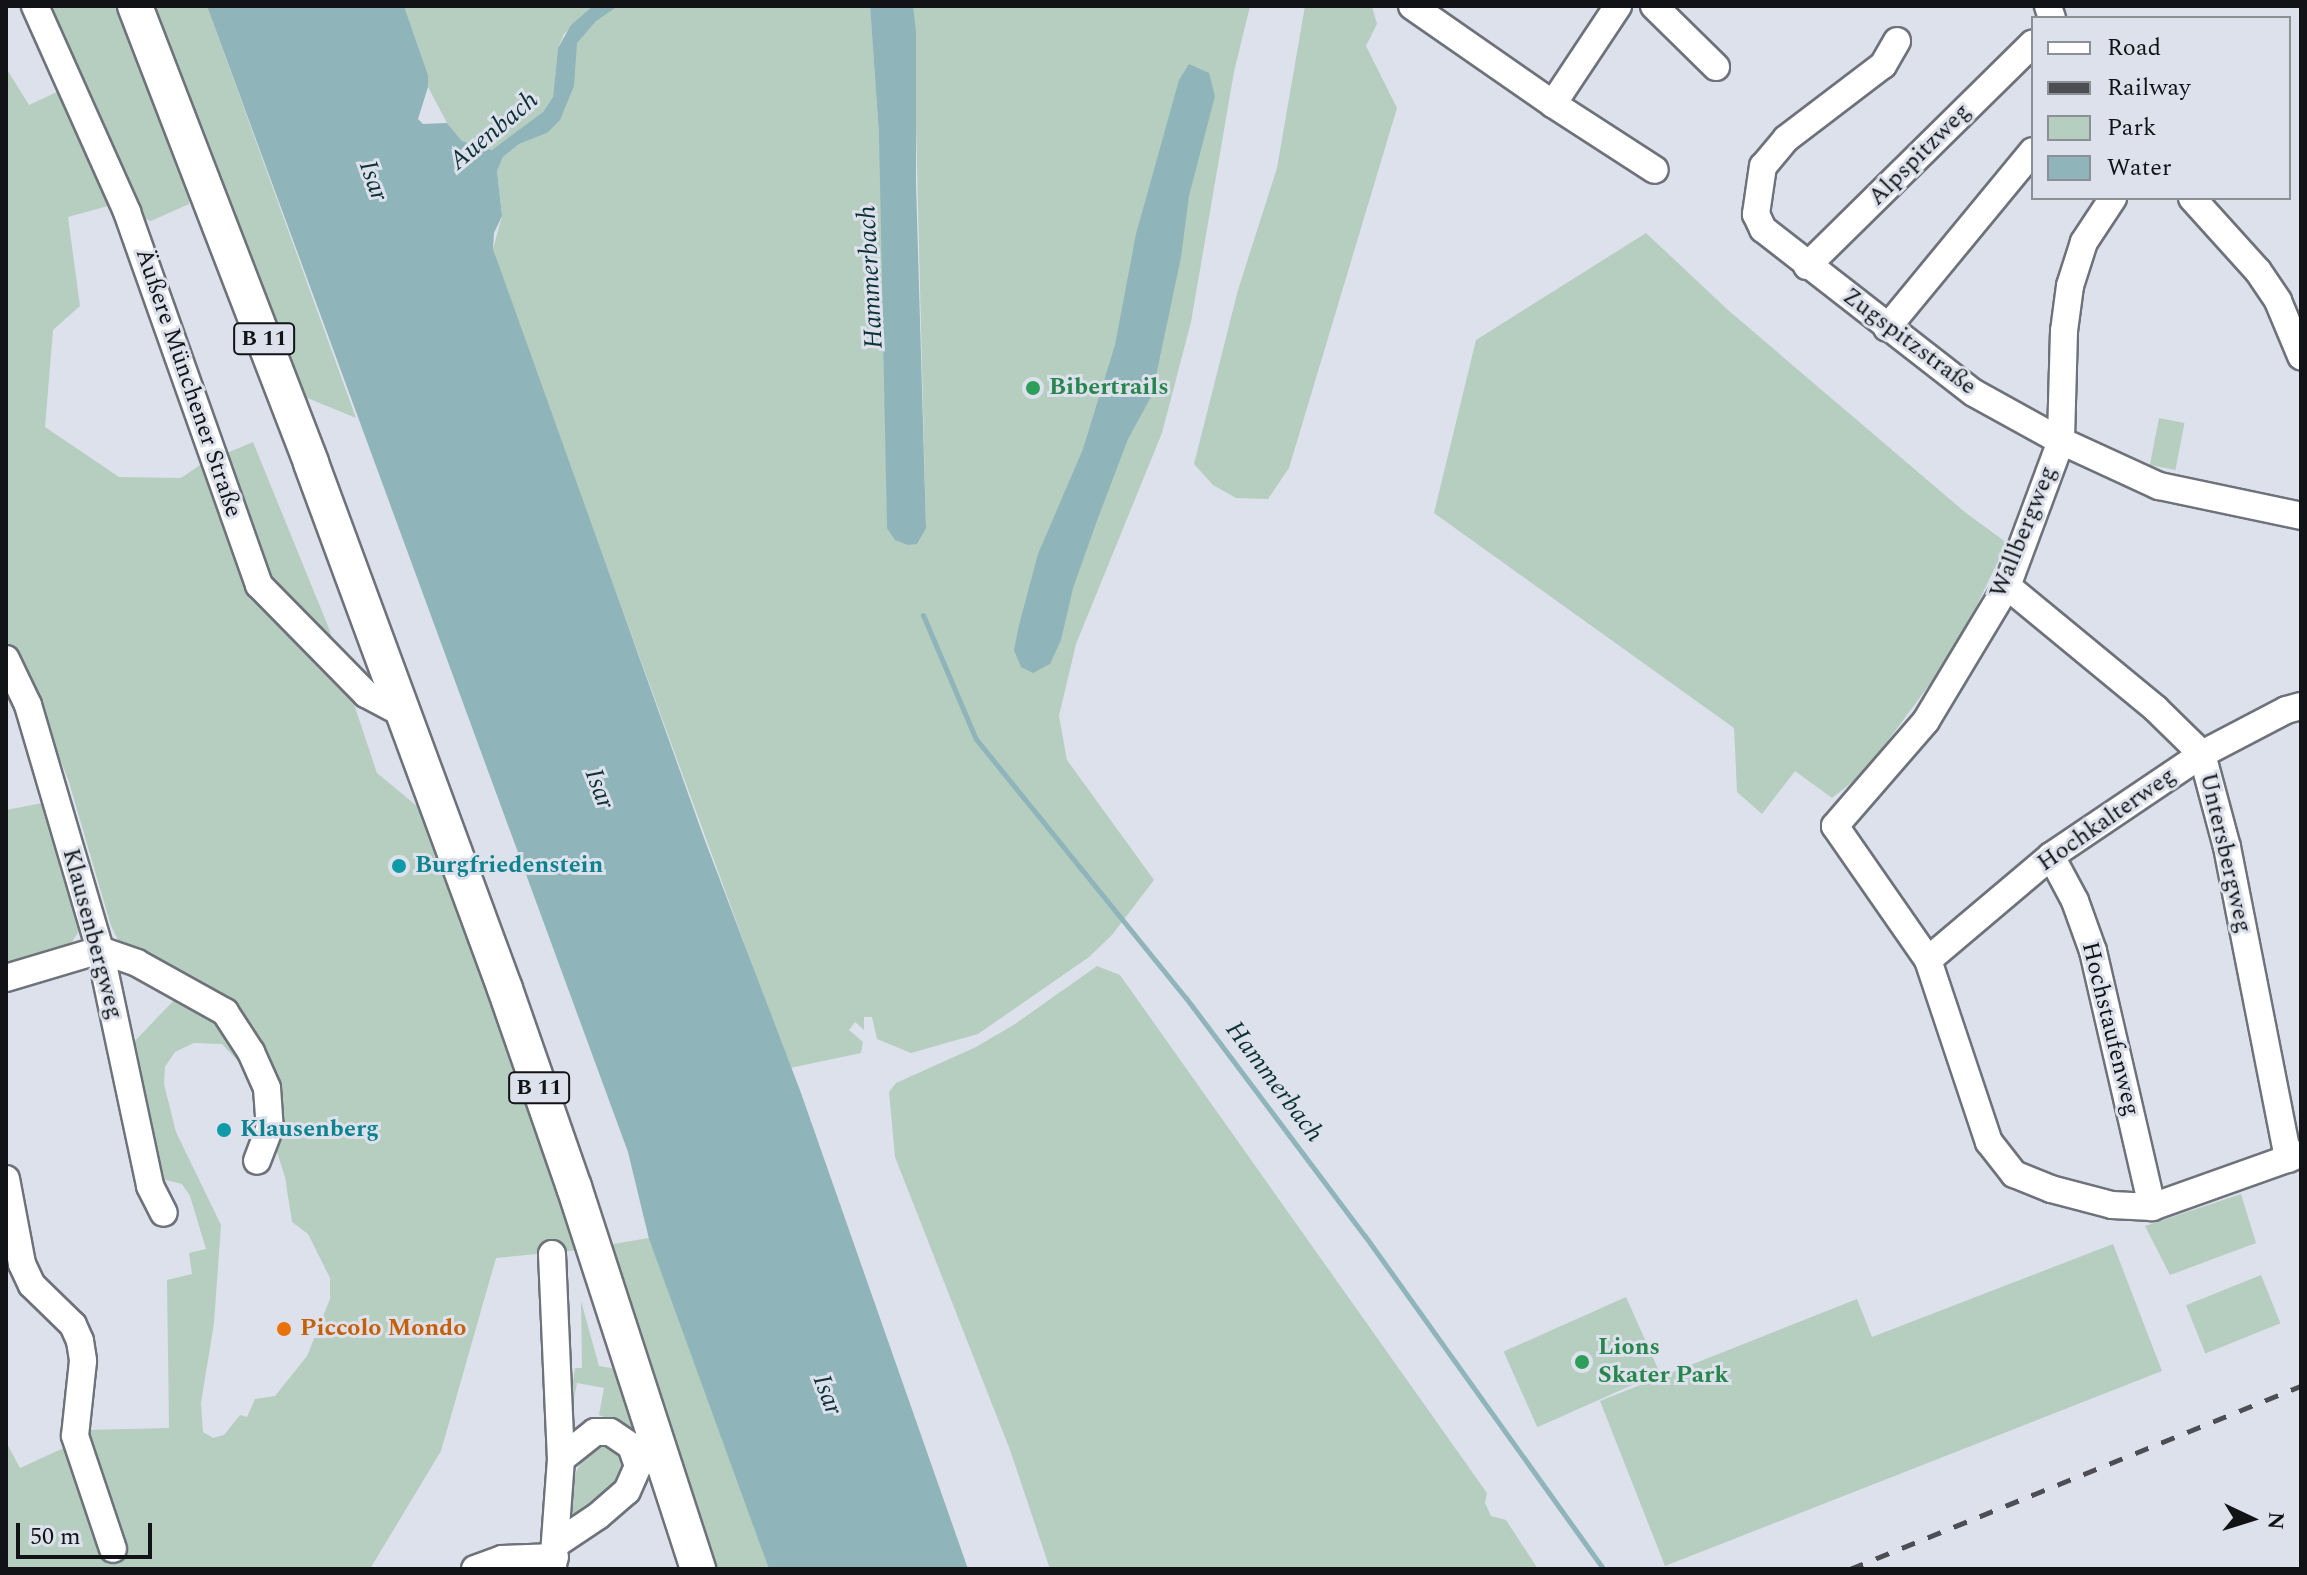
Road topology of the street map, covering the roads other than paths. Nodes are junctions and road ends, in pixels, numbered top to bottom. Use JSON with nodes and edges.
{"nodes":[{"id":1,"x":35,"y":6,"type":"edge"},
{"id":2,"x":135,"y":6,"type":"edge"},
{"id":3,"x":1412,"y":6,"type":"edge"},
{"id":4,"x":1654,"y":6,"type":"edge"},
{"id":5,"x":1605,"y":10,"type":"edge"},
{"id":6,"x":1897,"y":41,"type":"dead end"},
{"id":7,"x":2031,"y":45,"type":"edge"},
{"id":8,"x":1716,"y":67,"type":"dead end"},
{"id":9,"x":1553,"y":104,"type":"junction"},
{"id":10,"x":2031,"y":153,"type":"edge"},
{"id":11,"x":1655,"y":170,"type":"dead end"},
{"id":12,"x":2112,"y":200,"type":"edge"},
{"id":13,"x":2194,"y":200,"type":"edge"},
{"id":14,"x":1807,"y":266,"type":"junction"},
{"id":15,"x":1887,"y":328,"type":"junction"},
{"id":16,"x":2301,"y":356,"type":"edge"},
{"id":17,"x":2061,"y":441,"type":"junction"},
{"id":18,"x":2301,"y":516,"type":"edge"},
{"id":19,"x":2007,"y":586,"type":"junction"},
{"id":20,"x":6,"y":659,"type":"edge"},
{"id":21,"x":2301,"y":706,"type":"edge"},
{"id":22,"x":401,"y":713,"type":"junction"},
{"id":23,"x":2202,"y":754,"type":"junction"},
{"id":24,"x":2051,"y":856,"type":"junction"},
{"id":25,"x":100,"y":950,"type":"junction"},
{"id":26,"x":1928,"y":960,"type":"junction"},
{"id":27,"x":6,"y":978,"type":"edge"},
{"id":28,"x":2294,"y":1156,"type":"edge"},
{"id":29,"x":257,"y":1161,"type":"dead end"},
{"id":30,"x":6,"y":1179,"type":"edge"},
{"id":31,"x":2152,"y":1207,"type":"junction"},
{"id":32,"x":164,"y":1213,"type":"dead end"},
{"id":33,"x":552,"y":1254,"type":"dead end"},
{"id":34,"x":561,"y":1459,"type":"junction"},
{"id":35,"x":113,"y":1549,"type":"dead end"},
{"id":36,"x":555,"y":1557,"type":"edge"},
{"id":37,"x":475,"y":1569,"type":"edge"},
{"id":38,"x":698,"y":1569,"type":"edge"}],
"edges":[{"from":1,"to":22,"type":"street","name":"Äußere Münchener Straße"},
{"from":2,"to":22,"type":"main road","number":"B 11"},
{"from":3,"to":9,"type":"street"},
{"from":4,"to":8,"type":"street"},
{"from":5,"to":9,"type":"street"},
{"from":6,"to":14,"type":"street","name":"Zugspitzstraße"},
{"from":7,"to":14,"type":"street","name":"Alpspitzweg"},
{"from":9,"to":11,"type":"street"},
{"from":10,"to":15,"type":"street"},
{"from":12,"to":17,"type":"street","name":"Wallbergweg"},
{"from":13,"to":16,"type":"street"},
{"from":14,"to":15,"type":"street","name":"Zugspitzstraße"},
{"from":15,"to":17,"type":"street","name":"Zugspitzstraße"},
{"from":17,"to":18,"type":"street","name":"Zugspitzstraße"},
{"from":17,"to":19,"type":"street","name":"Wallbergweg"},
{"from":19,"to":23,"type":"street","name":"Untersbergweg"},
{"from":19,"to":26,"type":"street","name":"Wallbergweg"},
{"from":20,"to":25,"type":"street","name":"Klausenbergweg"},
{"from":21,"to":23,"type":"street","name":"Hochkalterweg"},
{"from":22,"to":38,"type":"main road","number":"B 11"},
{"from":23,"to":24,"type":"street","name":"Hochkalterweg"},
{"from":23,"to":28,"type":"street","name":"Untersbergweg"},
{"from":24,"to":26,"type":"street","name":"Hochkalterweg"},
{"from":24,"to":31,"type":"street","name":"Hochstaufenweg"},
{"from":25,"to":27,"type":"street"},
{"from":25,"to":29,"type":"street"},
{"from":25,"to":32,"type":"street","name":"Klausenbergweg"},
{"from":26,"to":31,"type":"street"},
{"from":28,"to":31,"type":"street"},
{"from":30,"to":35,"type":"street"},
{"from":33,"to":34,"type":"street"},
{"from":34,"to":36,"type":"street"},
{"from":34,"to":36,"type":"street"},
{"from":36,"to":37,"type":"street"}]}
